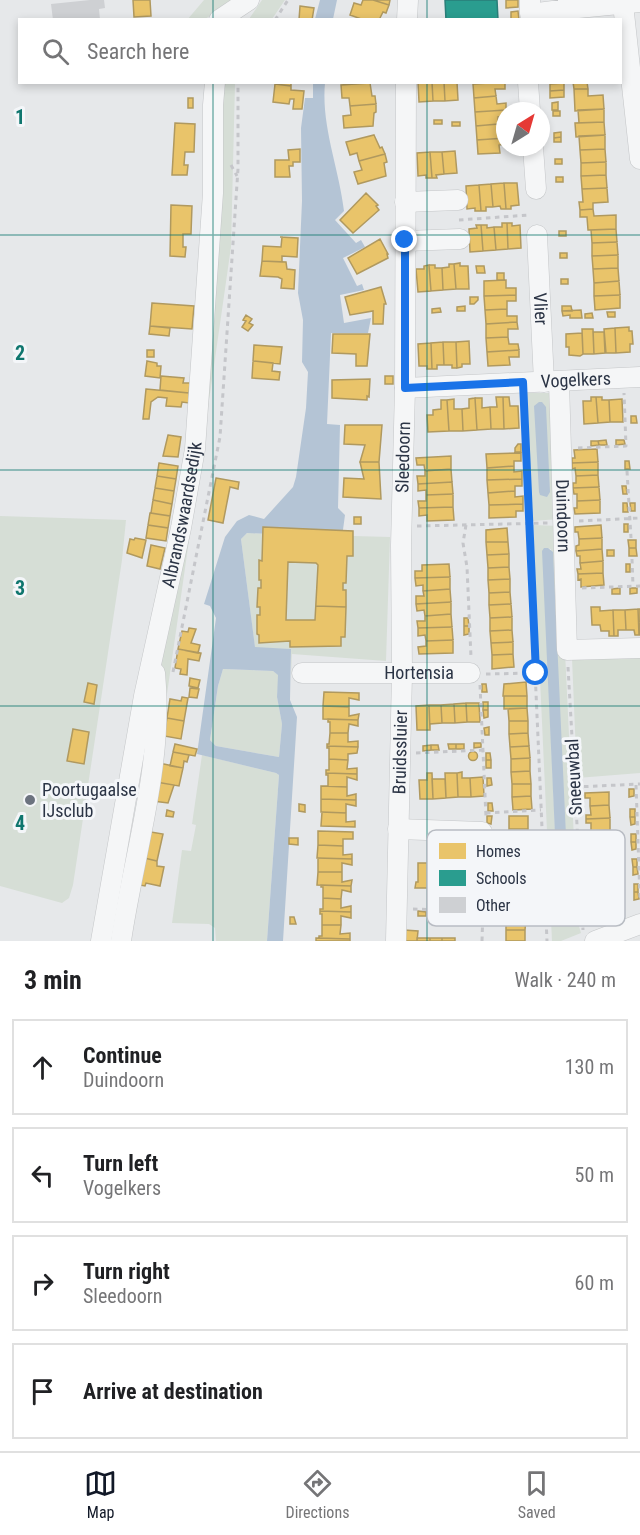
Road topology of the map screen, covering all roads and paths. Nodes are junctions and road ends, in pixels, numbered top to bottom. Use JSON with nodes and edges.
{"nodes":[{"id":1,"x":249,"y":0,"type":"edge"},
{"id":2,"x":254,"y":0,"type":"edge"},
{"id":3,"x":288,"y":0,"type":"edge"},
{"id":4,"x":408,"y":0,"type":"edge"},
{"id":5,"x":530,"y":0,"type":"edge"},
{"id":6,"x":632,"y":3,"type":"edge"},
{"id":7,"x":568,"y":4,"type":"edge"},
{"id":8,"x":222,"y":18,"type":"edge"},
{"id":9,"x":243,"y":18,"type":"edge"},
{"id":10,"x":276,"y":18,"type":"edge"},
{"id":11,"x":407,"y":18,"type":"edge"},
{"id":12,"x":215,"y":84,"type":"edge"},
{"id":13,"x":406,"y":84,"type":"edge"},
{"id":14,"x":528,"y":84,"type":"edge"},
{"id":15,"x":529,"y":102,"type":"edge"},
{"id":16,"x":534,"y":156,"type":"edge"},
{"id":17,"x":640,"y":159,"type":"edge"},
{"id":18,"x":536,"y":189,"type":"joint"},
{"id":19,"x":405,"y":202,"type":"junction"},
{"id":20,"x":529,"y":215,"type":"junction"},
{"id":21,"x":459,"y":220,"type":"junction"},
{"id":22,"x":537,"y":235,"type":"joint"},
{"id":23,"x":405,"y":240,"type":"junction"},
{"id":24,"x":632,"y":377,"type":"edge"},
{"id":25,"x":523,"y":382,"type":"junction"},
{"id":26,"x":551,"y":382,"type":"junction"},
{"id":27,"x":405,"y":388,"type":"junction"},
{"id":28,"x":561,"y":449,"type":"junction"},
{"id":29,"x":627,"y":471,"type":"dead end"},
{"id":30,"x":629,"y":518,"type":"junction"},
{"id":31,"x":640,"y":518,"type":"edge"},
{"id":32,"x":564,"y":522,"type":"junction"},
{"id":33,"x":529,"y":523,"type":"junction"},
{"id":34,"x":466,"y":525,"type":"junction"},
{"id":35,"x":401,"y":526,"type":"junction"},
{"id":36,"x":631,"y":538,"type":"dead end"},
{"id":37,"x":632,"y":559,"type":"dead end"},
{"id":38,"x":633,"y":586,"type":"junction"},
{"id":39,"x":640,"y":586,"type":"edge"},
{"id":40,"x":566,"y":589,"type":"junction"},
{"id":41,"x":640,"y":648,"type":"edge"},
{"id":42,"x":153,"y":649,"type":"junction"},
{"id":43,"x":567,"y":650,"type":"junction"},
{"id":44,"x":302,"y":673,"type":"dead end"},
{"id":45,"x":536,"y":673,"type":"junction"},
{"id":46,"x":402,"y":674,"type":"junction"},
{"id":47,"x":474,"y":674,"type":"junction"},
{"id":48,"x":483,"y":750,"type":"junction"},
{"id":49,"x":400,"y":754,"type":"junction"},
{"id":50,"x":638,"y":784,"type":"edge"},
{"id":51,"x":575,"y":787,"type":"junction"},
{"id":52,"x":542,"y":810,"type":"junction"},
{"id":53,"x":484,"y":828,"type":"junction"},
{"id":54,"x":398,"y":830,"type":"junction"},
{"id":55,"x":543,"y":830,"type":"edge"},
{"id":56,"x":578,"y":830,"type":"edge"},
{"id":57,"x":639,"y":850,"type":"edge"},
{"id":58,"x":640,"y":898,"type":"edge"},
{"id":59,"x":397,"y":908,"type":"junction"},
{"id":60,"x":427,"y":909,"type":"edge"},
{"id":61,"x":640,"y":924,"type":"edge"},
{"id":62,"x":482,"y":926,"type":"edge"},
{"id":63,"x":546,"y":926,"type":"edge"},
{"id":64,"x":583,"y":926,"type":"edge"},
{"id":65,"x":101,"y":941,"type":"edge"},
{"id":66,"x":121,"y":941,"type":"edge"},
{"id":67,"x":396,"y":941,"type":"edge"},
{"id":68,"x":482,"y":941,"type":"edge"},
{"id":69,"x":547,"y":941,"type":"edge"},
{"id":70,"x":584,"y":941,"type":"edge"},
{"id":71,"x":595,"y":941,"type":"edge"}],
"edges":[{"from":1,"to":8,"type":"street"},
{"from":2,"to":9,"type":"street"},
{"from":3,"to":10,"type":"path"},
{"from":4,"to":11,"type":"street"},
{"from":5,"to":7,"type":"street"},
{"from":6,"to":7,"type":"street"},
{"from":6,"to":17,"type":"street"},
{"from":12,"to":42,"type":"street","name":"Albrandswaardsedijk"},
{"from":13,"to":19,"type":"street","name":"Sleedoorn"},
{"from":14,"to":15,"type":"street"},
{"from":16,"to":18,"type":"street"},
{"from":18,"to":20,"type":"path"},
{"from":19,"to":21,"type":"street"},
{"from":19,"to":23,"type":"street","name":"Sleedoorn"},
{"from":20,"to":21,"type":"path"},
{"from":20,"to":22,"type":"path"},
{"from":21,"to":23,"type":"street"},
{"from":22,"to":26,"type":"street","name":"Vlier"},
{"from":23,"to":27,"type":"street","name":"Sleedoorn"},
{"from":24,"to":26,"type":"street","name":"Vogelkers"},
{"from":24,"to":28,"type":"path"},
{"from":25,"to":26,"type":"street","name":"Vogelkers"},
{"from":25,"to":27,"type":"street","name":"Vogelkers"},
{"from":25,"to":33,"type":"path","name":"Duindoorn"},
{"from":26,"to":28,"type":"street","name":"Duindoorn"},
{"from":27,"to":35,"type":"street","name":"Sleedoorn"},
{"from":28,"to":32,"type":"street","name":"Duindoorn"},
{"from":29,"to":30,"type":"path"},
{"from":30,"to":31,"type":"path"},
{"from":30,"to":32,"type":"path"},
{"from":30,"to":36,"type":"path"},
{"from":32,"to":33,"type":"path"},
{"from":32,"to":40,"type":"street","name":"Duindoorn"},
{"from":33,"to":34,"type":"path"},
{"from":33,"to":45,"type":"path","name":"Duindoorn"},
{"from":34,"to":35,"type":"path"},
{"from":34,"to":47,"type":"path"},
{"from":35,"to":46,"type":"street","name":"Sleedoorn"},
{"from":37,"to":38,"type":"path"},
{"from":38,"to":39,"type":"path"},
{"from":38,"to":40,"type":"path"},
{"from":40,"to":43,"type":"street","name":"Duindoorn"},
{"from":41,"to":43,"type":"street"},
{"from":42,"to":65,"type":"street","name":"Albrandswaardsedijk"},
{"from":42,"to":66,"type":"street"},
{"from":43,"to":51,"type":"path","name":"Sneeuwbal"},
{"from":44,"to":46,"type":"street","name":"Hortensia"},
{"from":45,"to":47,"type":"path","name":"Hortensia"},
{"from":45,"to":52,"type":"path","name":"Sneeuwbal"},
{"from":46,"to":47,"type":"street","name":"Hortensia"},
{"from":46,"to":49,"type":"street","name":"Bruidssluier"},
{"from":47,"to":48,"type":"path"},
{"from":48,"to":49,"type":"path"},
{"from":48,"to":53,"type":"path"},
{"from":49,"to":54,"type":"street","name":"Bruidssluier"},
{"from":50,"to":51,"type":"path"},
{"from":50,"to":57,"type":"path"},
{"from":51,"to":56,"type":"path","name":"Sneeuwbal"},
{"from":52,"to":53,"type":"path"},
{"from":52,"to":55,"type":"path","name":"Sneeuwbal"},
{"from":53,"to":54,"type":"street"},
{"from":54,"to":59,"type":"street","name":"Bruidssluier"},
{"from":57,"to":58,"type":"path"},
{"from":59,"to":60,"type":"path"},
{"from":59,"to":67,"type":"street","name":"Bruidssluier"},
{"from":61,"to":71,"type":"street"},
{"from":62,"to":68,"type":"path"},
{"from":63,"to":69,"type":"path","name":"Sneeuwbal"},
{"from":64,"to":70,"type":"path","name":"Sneeuwbal"}]}
